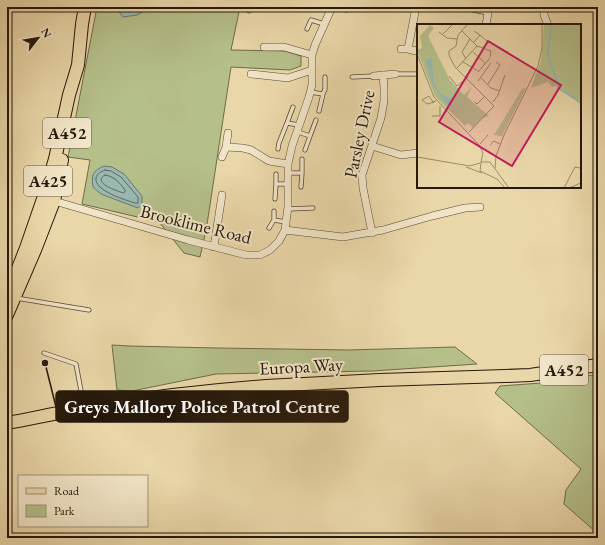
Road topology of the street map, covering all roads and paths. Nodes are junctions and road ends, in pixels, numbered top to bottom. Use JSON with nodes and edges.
{"nodes":[{"id":1,"x":85,"y":7,"type":"edge"},
{"id":2,"x":332,"y":7,"type":"edge"},
{"id":3,"x":338,"y":7,"type":"edge"},
{"id":4,"x":347,"y":7,"type":"edge"},
{"id":5,"x":416,"y":7,"type":"edge"},
{"id":6,"x":459,"y":7,"type":"edge"},
{"id":7,"x":544,"y":7,"type":"edge"},
{"id":8,"x":488,"y":10,"type":"edge"},
{"id":9,"x":313,"y":15,"type":"dead end"},
{"id":10,"x":311,"y":20,"type":"junction"},
{"id":11,"x":324,"y":24,"type":"junction"},
{"id":12,"x":486,"y":24,"type":"edge"},
{"id":13,"x":548,"y":24,"type":"edge"},
{"id":14,"x":307,"y":29,"type":"dead end"},
{"id":15,"x":264,"y":47,"type":"dead end"},
{"id":16,"x":417,"y":51,"type":"edge"},
{"id":17,"x":312,"y":55,"type":"junction"},
{"id":18,"x":312,"y":70,"type":"junction"},
{"id":19,"x":250,"y":74,"type":"dead end"},
{"id":20,"x":395,"y":74,"type":"joint"},
{"id":21,"x":417,"y":74,"type":"edge"},
{"id":22,"x":383,"y":75,"type":"junction"},
{"id":23,"x":374,"y":76,"type":"joint"},
{"id":24,"x":325,"y":77,"type":"dead end"},
{"id":25,"x":352,"y":77,"type":"dead end"},
{"id":26,"x":310,"y":92,"type":"junction"},
{"id":27,"x":323,"y":94,"type":"junction"},
{"id":28,"x":293,"y":107,"type":"dead end"},
{"id":29,"x":319,"y":112,"type":"dead end"},
{"id":30,"x":316,"y":120,"type":"dead end"},
{"id":31,"x":287,"y":123,"type":"junction"},
{"id":32,"x":299,"y":128,"type":"junction"},
{"id":33,"x":228,"y":133,"type":"dead end"},
{"id":34,"x":310,"y":136,"type":"junction"},
{"id":35,"x":372,"y":146,"type":"junction"},
{"id":36,"x":226,"y":147,"type":"junction"},
{"id":37,"x":278,"y":149,"type":"dead end"},
{"id":38,"x":305,"y":150,"type":"dead end"},
{"id":39,"x":417,"y":153,"type":"edge"},
{"id":40,"x":222,"y":157,"type":"dead end"},
{"id":41,"x":302,"y":159,"type":"dead end"},
{"id":42,"x":288,"y":164,"type":"junction"},
{"id":43,"x":288,"y":173,"type":"junction"},
{"id":44,"x":302,"y":173,"type":"junction"},
{"id":45,"x":276,"y":174,"type":"dead end"},
{"id":46,"x":276,"y":184,"type":"junction"},
{"id":47,"x":288,"y":184,"type":"junction"},
{"id":48,"x":301,"y":187,"type":"dead end"},
{"id":49,"x":222,"y":195,"type":"dead end"},
{"id":50,"x":49,"y":198,"type":"junction"},
{"id":51,"x":276,"y":199,"type":"dead end"},
{"id":52,"x":480,"y":207,"type":"dead end"},
{"id":53,"x":313,"y":208,"type":"dead end"},
{"id":54,"x":288,"y":209,"type":"junction"},
{"id":55,"x":274,"y":211,"type":"dead end"},
{"id":56,"x":274,"y":220,"type":"junction"},
{"id":57,"x":286,"y":226,"type":"junction"},
{"id":58,"x":269,"y":228,"type":"dead end"},
{"id":59,"x":372,"y":233,"type":"junction"},
{"id":60,"x":214,"y":247,"type":"junction"},
{"id":61,"x":11,"y":296,"type":"edge"},
{"id":62,"x":89,"y":310,"type":"dead end"},
{"id":63,"x":7,"y":315,"type":"edge"},
{"id":64,"x":44,"y":353,"type":"dead end"},
{"id":65,"x":598,"y":365,"type":"edge"},
{"id":66,"x":84,"y":409,"type":"junction"},
{"id":67,"x":7,"y":423,"type":"edge"}],
"edges":[{"from":1,"to":50,"type":"main road","number":"A425"},
{"from":2,"to":11,"type":"street","name":"Brooklime Road"},
{"from":3,"to":4,"type":"lane"},
{"from":5,"to":16,"type":"street"},
{"from":6,"to":8,"type":"lane"},
{"from":7,"to":13,"type":"street"},
{"from":8,"to":12,"type":"street"},
{"from":9,"to":10,"type":"lane"},
{"from":10,"to":11,"type":"lane"},
{"from":10,"to":14,"type":"lane"},
{"from":11,"to":17,"type":"street","name":"Brooklime Road"},
{"from":15,"to":17,"type":"street"},
{"from":17,"to":18,"type":"street","name":"Brooklime Road"},
{"from":18,"to":19,"type":"street"},
{"from":18,"to":26,"type":"street","name":"Brooklime Road"},
{"from":20,"to":21,"type":"lane"},
{"from":20,"to":22,"type":"street","name":"Parsley Drive"},
{"from":22,"to":23,"type":"street"},
{"from":22,"to":35,"type":"street","name":"Parsley Drive"},
{"from":23,"to":25,"type":"lane"},
{"from":24,"to":27,"type":"lane"},
{"from":26,"to":27,"type":"lane"},
{"from":26,"to":32,"type":"street","name":"Brooklime Road"},
{"from":27,"to":29,"type":"lane"},
{"from":28,"to":31,"type":"lane"},
{"from":30,"to":34,"type":"lane"},
{"from":31,"to":32,"type":"lane"},
{"from":31,"to":37,"type":"lane"},
{"from":32,"to":34,"type":"lane"},
{"from":32,"to":42,"type":"street","name":"Brooklime Road"},
{"from":33,"to":36,"type":"street"},
{"from":34,"to":38,"type":"lane"},
{"from":35,"to":39,"type":"street"},
{"from":35,"to":59,"type":"street","name":"Parsley Drive"},
{"from":36,"to":40,"type":"street"},
{"from":36,"to":42,"type":"street"},
{"from":41,"to":44,"type":"lane"},
{"from":42,"to":43,"type":"street","name":"Brooklime Road"},
{"from":43,"to":44,"type":"lane"},
{"from":43,"to":47,"type":"street","name":"Brooklime Road"},
{"from":44,"to":48,"type":"lane"},
{"from":45,"to":46,"type":"lane"},
{"from":46,"to":47,"type":"lane"},
{"from":46,"to":51,"type":"lane"},
{"from":47,"to":54,"type":"street","name":"Brooklime Road"},
{"from":49,"to":60,"type":"street"},
{"from":50,"to":60,"type":"street","name":"Brooklime Road"},
{"from":50,"to":61,"type":"main road"},
{"from":52,"to":59,"type":"street"},
{"from":53,"to":54,"type":"lane"},
{"from":54,"to":57,"type":"street","name":"Brooklime Road"},
{"from":55,"to":56,"type":"lane"},
{"from":56,"to":57,"type":"lane"},
{"from":56,"to":58,"type":"lane"},
{"from":57,"to":59,"type":"street"},
{"from":57,"to":60,"type":"street","name":"Brooklime Road"},
{"from":61,"to":62,"type":"lane"},
{"from":61,"to":63,"type":"main road"},
{"from":64,"to":66,"type":"lane"},
{"from":65,"to":66,"type":"main road","name":"Europa Way","number":"A452"},
{"from":66,"to":67,"type":"main road","name":"Europa Way","number":"A452"}]}
